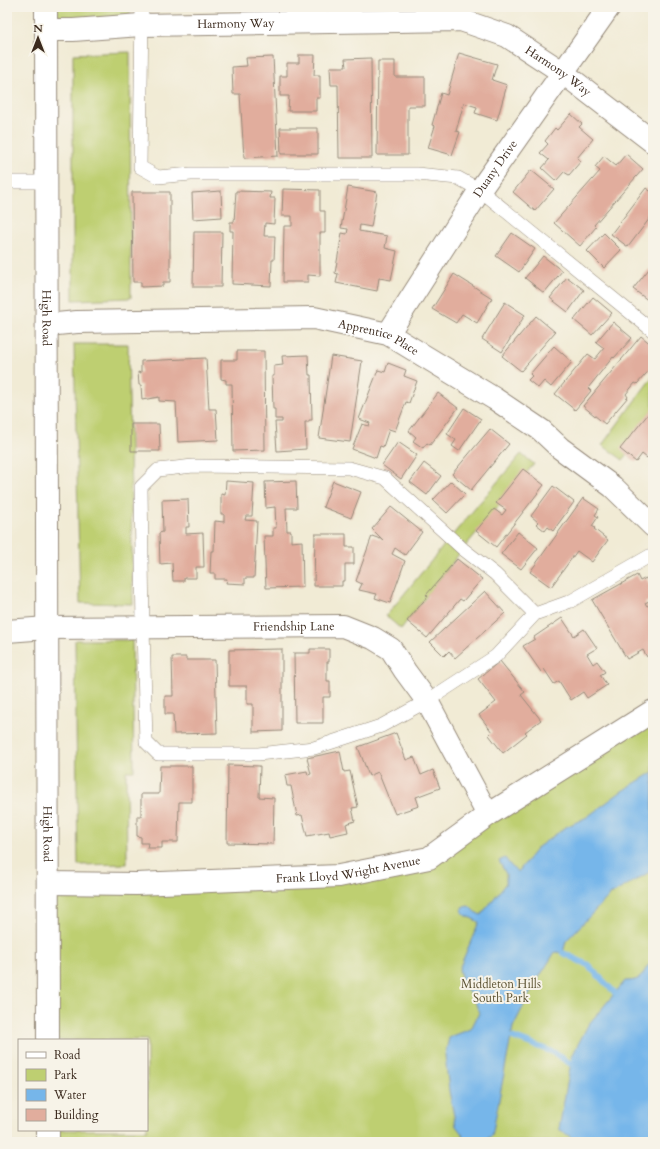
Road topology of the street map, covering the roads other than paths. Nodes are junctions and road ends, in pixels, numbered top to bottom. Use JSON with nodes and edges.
{"nodes":[{"id":1,"x":46,"y":7,"type":"edge"},
{"id":2,"x":609,"y":7,"type":"edge"},
{"id":3,"x":142,"y":16,"type":"edge"},
{"id":4,"x":46,"y":30,"type":"junction"},
{"id":5,"x":562,"y":72,"type":"junction"},
{"id":6,"x":653,"y":142,"type":"edge"},
{"id":7,"x":7,"y":182,"type":"edge"},
{"id":8,"x":46,"y":182,"type":"junction"},
{"id":9,"x":480,"y":190,"type":"junction"},
{"id":10,"x":47,"y":325,"type":"junction"},
{"id":11,"x":653,"y":331,"type":"edge"},
{"id":12,"x":388,"y":334,"type":"junction"},
{"id":13,"x":653,"y":526,"type":"edge"},
{"id":14,"x":653,"y":554,"type":"edge"},
{"id":15,"x":535,"y":614,"type":"junction"},
{"id":16,"x":143,"y":627,"type":"junction"},
{"id":17,"x":47,"y":628,"type":"junction"},
{"id":18,"x":8,"y":631,"type":"edge"},
{"id":19,"x":427,"y":701,"type":"junction"},
{"id":20,"x":653,"y":711,"type":"edge"},
{"id":21,"x":488,"y":815,"type":"junction"},
{"id":22,"x":48,"y":883,"type":"junction"},
{"id":23,"x":48,"y":1039,"type":"edge"},
{"id":24,"x":48,"y":1131,"type":"edge"},
{"id":25,"x":48,"y":1142,"type":"edge"}],
"edges":[{"from":1,"to":4,"type":"street","name":"High Road"},
{"from":2,"to":5,"type":"street","name":"Duany Drive"},
{"from":3,"to":4,"type":"street","name":"Harmony Way"},
{"from":3,"to":5,"type":"street","name":"Harmony Way"},
{"from":3,"to":9,"type":"lane"},
{"from":4,"to":8,"type":"street","name":"High Road"},
{"from":5,"to":6,"type":"street","name":"Harmony Way"},
{"from":5,"to":9,"type":"street","name":"Duany Drive"},
{"from":7,"to":8,"type":"lane"},
{"from":8,"to":10,"type":"street","name":"High Road"},
{"from":9,"to":11,"type":"lane"},
{"from":9,"to":12,"type":"street","name":"Duany Drive"},
{"from":10,"to":12,"type":"street","name":"Apprentice Place"},
{"from":10,"to":17,"type":"street","name":"High Road"},
{"from":12,"to":13,"type":"street","name":"Apprentice Place"},
{"from":14,"to":15,"type":"lane"},
{"from":15,"to":16,"type":"lane"},
{"from":15,"to":19,"type":"lane"},
{"from":16,"to":17,"type":"street","name":"Friendship Lane"},
{"from":16,"to":19,"type":"street","name":"Friendship Lane"},
{"from":16,"to":19,"type":"lane"},
{"from":17,"to":18,"type":"street"},
{"from":17,"to":22,"type":"street","name":"High Road"},
{"from":19,"to":21,"type":"street","name":"Friendship Lane"},
{"from":20,"to":21,"type":"street","name":"Frank Lloyd Wright Avenue"},
{"from":21,"to":22,"type":"street","name":"Frank Lloyd Wright Avenue"},
{"from":22,"to":23,"type":"street","name":"High Road"},
{"from":24,"to":25,"type":"street"}]}
